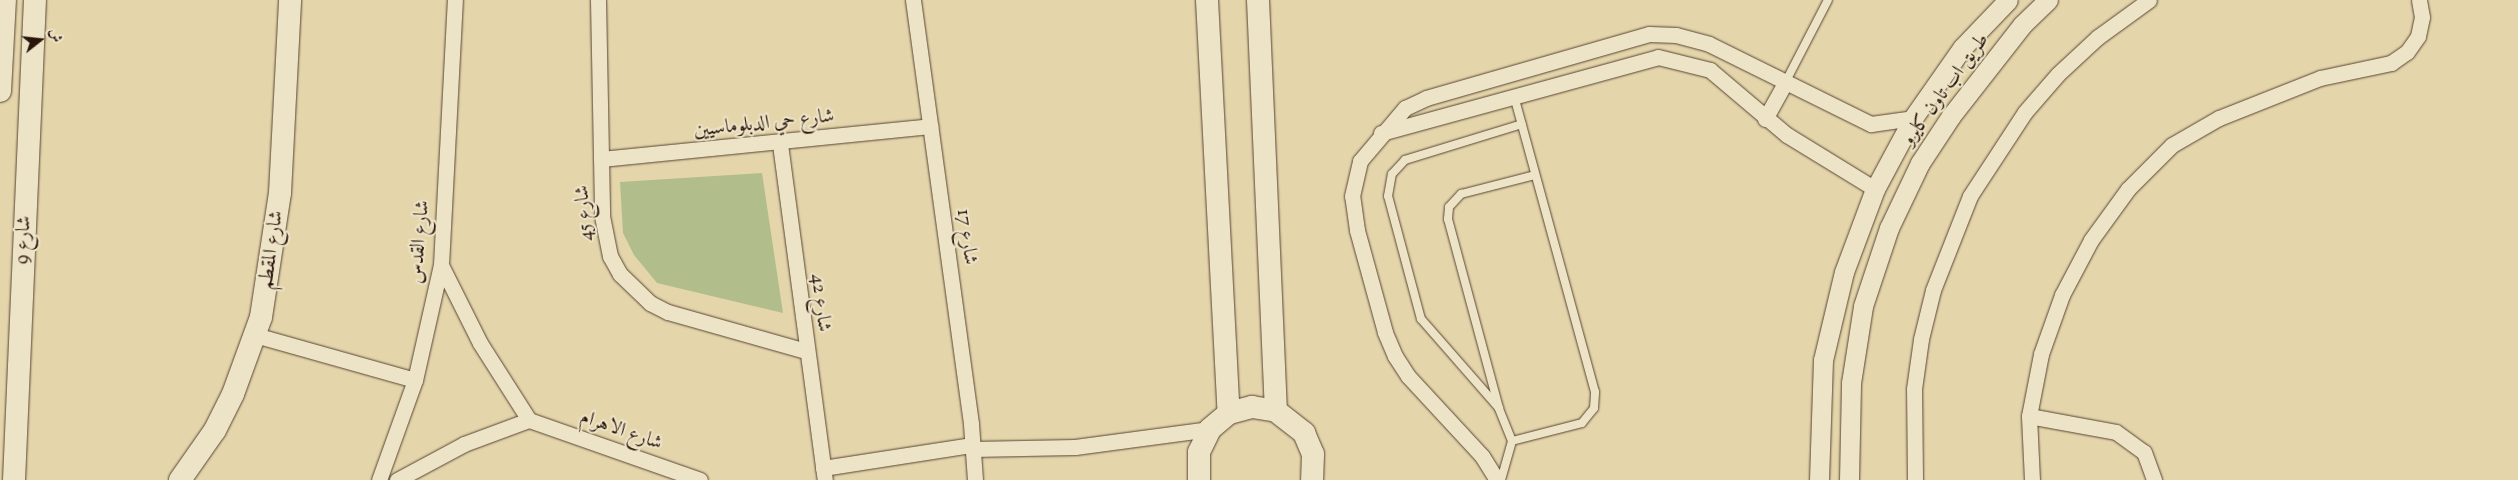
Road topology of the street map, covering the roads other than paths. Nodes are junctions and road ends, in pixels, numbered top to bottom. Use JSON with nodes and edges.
{"nodes":[{"id":1,"x":5,"y":0,"type":"edge"},
{"id":2,"x":34,"y":0,"type":"edge"},
{"id":3,"x":290,"y":0,"type":"edge"},
{"id":4,"x":455,"y":0,"type":"edge"},
{"id":5,"x":598,"y":0,"type":"edge"},
{"id":6,"x":914,"y":0,"type":"edge"},
{"id":7,"x":1207,"y":0,"type":"edge"},
{"id":8,"x":1258,"y":0,"type":"edge"},
{"id":9,"x":1828,"y":0,"type":"edge"},
{"id":10,"x":2008,"y":0,"type":"edge"},
{"id":11,"x":2048,"y":0,"type":"edge"},
{"id":12,"x":2150,"y":0,"type":"edge"},
{"id":13,"x":2420,"y":0,"type":"edge"},
{"id":14,"x":1508,"y":75,"type":"junction"},
{"id":15,"x":1785,"y":83,"type":"junction"},
{"id":16,"x":0,"y":91,"type":"edge"},
{"id":17,"x":1514,"y":95,"type":"junction"},
{"id":18,"x":1913,"y":118,"type":"junction"},
{"id":19,"x":1765,"y":119,"type":"junction"},
{"id":20,"x":1522,"y":124,"type":"junction"},
{"id":21,"x":930,"y":126,"type":"junction"},
{"id":22,"x":1939,"y":133,"type":"junction"},
{"id":23,"x":1381,"y":134,"type":"junction"},
{"id":24,"x":780,"y":144,"type":"junction"},
{"id":25,"x":601,"y":159,"type":"junction"},
{"id":26,"x":1535,"y":175,"type":"junction"},
{"id":27,"x":1876,"y":189,"type":"junction"},
{"id":28,"x":441,"y":265,"type":"junction"},
{"id":29,"x":255,"y":335,"type":"junction"},
{"id":30,"x":806,"y":351,"type":"junction"},
{"id":31,"x":415,"y":380,"type":"junction"},
{"id":32,"x":1499,"y":408,"type":"junction"},
{"id":33,"x":1276,"y":411,"type":"junction"},
{"id":34,"x":1229,"y":413,"type":"junction"},
{"id":35,"x":2029,"y":416,"type":"junction"},
{"id":36,"x":529,"y":420,"type":"junction"},
{"id":37,"x":1210,"y":429,"type":"junction"},
{"id":38,"x":1512,"y":441,"type":"junction"},
{"id":39,"x":972,"y":447,"type":"junction"},
{"id":40,"x":824,"y":474,"type":"edge"},
{"id":41,"x":14,"y":480,"type":"edge"},
{"id":42,"x":180,"y":480,"type":"edge"},
{"id":43,"x":379,"y":480,"type":"edge"},
{"id":44,"x":397,"y":480,"type":"edge"},
{"id":45,"x":700,"y":480,"type":"edge"},
{"id":46,"x":975,"y":480,"type":"edge"},
{"id":47,"x":1199,"y":480,"type":"edge"},
{"id":48,"x":1312,"y":480,"type":"edge"},
{"id":49,"x":1499,"y":480,"type":"edge"},
{"id":50,"x":1819,"y":480,"type":"edge"},
{"id":51,"x":1849,"y":480,"type":"edge"},
{"id":52,"x":1915,"y":480,"type":"edge"},
{"id":53,"x":2032,"y":480,"type":"edge"},
{"id":54,"x":2154,"y":480,"type":"edge"}],
"edges":[{"from":1,"to":16,"type":"main road"},
{"from":2,"to":41,"type":"main road","name":"شارع 9"},
{"from":3,"to":29,"type":"main road","name":"شارع المقطم"},
{"from":4,"to":28,"type":"street","name":"شارع القدس"},
{"from":5,"to":25,"type":"street","name":"شارع 45"},
{"from":6,"to":21,"type":"street","name":"شارع 17"},
{"from":7,"to":34,"type":"main road"},
{"from":8,"to":33,"type":"main road"},
{"from":9,"to":15,"type":"lane"},
{"from":10,"to":18,"type":"street","name":"طريق اب تاون كايرو"},
{"from":11,"to":22,"type":"street","name":"طريق اب تاون كايرو"},
{"from":12,"to":52,"type":"street"},
{"from":13,"to":35,"type":"street"},
{"from":14,"to":15,"type":"street"},
{"from":14,"to":17,"type":"street"},
{"from":14,"to":23,"type":"street"},
{"from":15,"to":18,"type":"street"},
{"from":15,"to":19,"type":"street"},
{"from":17,"to":19,"type":"street"},
{"from":17,"to":20,"type":"lane"},
{"from":17,"to":23,"type":"street"},
{"from":18,"to":22,"type":"street"},
{"from":18,"to":27,"type":"street","name":"طريق اب تاون كايرو"},
{"from":19,"to":27,"type":"street"},
{"from":20,"to":26,"type":"lane"},
{"from":20,"to":32,"type":"lane"},
{"from":21,"to":24,"type":"street","name":"شارع حي الدبلوماسيين"},
{"from":21,"to":39,"type":"street","name":"شارع 17"},
{"from":22,"to":51,"type":"street","name":"طريق اب تاون كايرو"},
{"from":23,"to":49,"type":"street"},
{"from":24,"to":25,"type":"street","name":"شارع حي الدبلوماسيين"},
{"from":24,"to":30,"type":"street","name":"شارع 42"},
{"from":25,"to":30,"type":"street","name":"شارع 45"},
{"from":26,"to":32,"type":"lane"},
{"from":26,"to":38,"type":"lane"},
{"from":27,"to":50,"type":"street","name":"طريق اب تاون كايرو"},
{"from":28,"to":31,"type":"street","name":"شارع القدس"},
{"from":28,"to":36,"type":"street"},
{"from":29,"to":31,"type":"street"},
{"from":29,"to":42,"type":"main road","name":"شارع المقطم"},
{"from":30,"to":40,"type":"street","name":"شارع 42"},
{"from":31,"to":43,"type":"street","name":"شارع القدس"},
{"from":32,"to":38,"type":"lane"},
{"from":33,"to":34,"type":"main road"},
{"from":33,"to":48,"type":"main road"},
{"from":34,"to":37,"type":"main road"},
{"from":35,"to":53,"type":"street"},
{"from":35,"to":54,"type":"street"},
{"from":36,"to":44,"type":"street"},
{"from":36,"to":45,"type":"street","name":"شارع الاهرام"},
{"from":37,"to":39,"type":"street"},
{"from":37,"to":47,"type":"main road"},
{"from":38,"to":49,"type":"lane"},
{"from":39,"to":40,"type":"street"},
{"from":39,"to":46,"type":"street","name":"شارع 17"}]}
